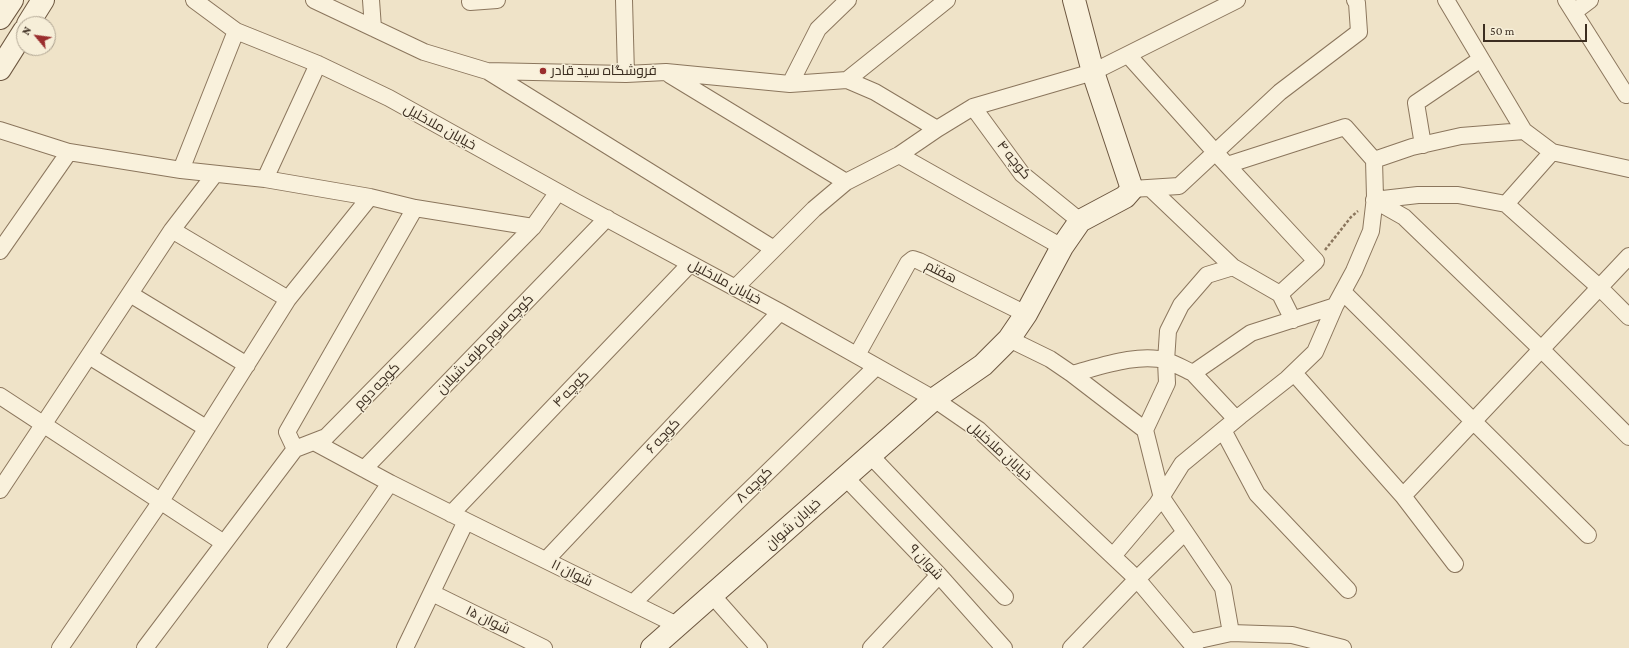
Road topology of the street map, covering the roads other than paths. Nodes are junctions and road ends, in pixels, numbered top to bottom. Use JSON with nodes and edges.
{"nodes":[{"id":1,"x":12,"y":0,"type":"edge"},
{"id":2,"x":43,"y":0,"type":"edge"},
{"id":3,"x":194,"y":0,"type":"edge"},
{"id":4,"x":314,"y":0,"type":"edge"},
{"id":5,"x":371,"y":0,"type":"edge"},
{"id":6,"x":497,"y":0,"type":"edge"},
{"id":7,"x":624,"y":0,"type":"edge"},
{"id":8,"x":848,"y":0,"type":"edge"},
{"id":9,"x":947,"y":0,"type":"edge"},
{"id":10,"x":1074,"y":0,"type":"edge"},
{"id":11,"x":1355,"y":0,"type":"edge"},
{"id":12,"x":1446,"y":0,"type":"edge"},
{"id":13,"x":1590,"y":0,"type":"edge"},
{"id":14,"x":1234,"y":1,"type":"edge"},
{"id":15,"x":470,"y":2,"type":"dead end"},
{"id":16,"x":1570,"y":6,"type":"edge"},
{"id":17,"x":33,"y":16,"type":"edge"},
{"id":18,"x":0,"y":18,"type":"edge"},
{"id":19,"x":373,"y":28,"type":"junction"},
{"id":20,"x":236,"y":31,"type":"junction"},
{"id":21,"x":16,"y":44,"type":"edge"},
{"id":22,"x":1128,"y":55,"type":"junction"},
{"id":23,"x":1481,"y":59,"type":"junction"},
{"id":24,"x":318,"y":64,"type":"junction"},
{"id":25,"x":0,"y":69,"type":"edge"},
{"id":26,"x":487,"y":71,"type":"junction"},
{"id":27,"x":666,"y":72,"type":"junction"},
{"id":28,"x":1094,"y":72,"type":"junction"},
{"id":29,"x":626,"y":74,"type":"junction"},
{"id":30,"x":847,"y":80,"type":"junction"},
{"id":31,"x":790,"y":84,"type":"junction"},
{"id":32,"x":1626,"y":95,"type":"dead end"},
{"id":33,"x":973,"y":107,"type":"junction"},
{"id":34,"x":937,"y":129,"type":"junction"},
{"id":35,"x":0,"y":130,"type":"edge"},
{"id":36,"x":1524,"y":131,"type":"junction"},
{"id":37,"x":1423,"y":144,"type":"junction"},
{"id":38,"x":69,"y":152,"type":"junction"},
{"id":39,"x":1215,"y":152,"type":"junction"},
{"id":40,"x":1552,"y":152,"type":"junction"},
{"id":41,"x":899,"y":155,"type":"junction"},
{"id":42,"x":1374,"y":160,"type":"junction"},
{"id":43,"x":1227,"y":164,"type":"junction"},
{"id":44,"x":1629,"y":169,"type":"edge"},
{"id":45,"x":181,"y":170,"type":"junction"},
{"id":46,"x":215,"y":174,"type":"junction"},
{"id":47,"x":265,"y":179,"type":"junction"},
{"id":48,"x":846,"y":182,"type":"junction"},
{"id":49,"x":1141,"y":188,"type":"junction"},
{"id":50,"x":558,"y":192,"type":"junction"},
{"id":51,"x":370,"y":197,"type":"junction"},
{"id":52,"x":1374,"y":200,"type":"junction"},
{"id":53,"x":1506,"y":204,"type":"junction"},
{"id":54,"x":415,"y":208,"type":"junction"},
{"id":55,"x":607,"y":218,"type":"junction"},
{"id":56,"x":1080,"y":221,"type":"junction"},
{"id":57,"x":533,"y":227,"type":"junction"},
{"id":58,"x":172,"y":230,"type":"junction"},
{"id":59,"x":1062,"y":247,"type":"junction"},
{"id":60,"x":774,"y":249,"type":"junction"},
{"id":61,"x":0,"y":251,"type":"edge"},
{"id":62,"x":1629,"y":256,"type":"edge"},
{"id":63,"x":690,"y":264,"type":"junction"},
{"id":64,"x":1233,"y":267,"type":"junction"},
{"id":65,"x":1599,"y":287,"type":"junction"},
{"id":66,"x":735,"y":288,"type":"junction"},
{"id":67,"x":1343,"y":292,"type":"junction"},
{"id":68,"x":130,"y":294,"type":"junction"},
{"id":69,"x":1280,"y":294,"type":"junction"},
{"id":70,"x":288,"y":299,"type":"junction"},
{"id":71,"x":1335,"y":306,"type":"junction"},
{"id":72,"x":780,"y":312,"type":"junction"},
{"id":73,"x":1026,"y":314,"type":"junction"},
{"id":74,"x":1629,"y":317,"type":"edge"},
{"id":75,"x":1293,"y":320,"type":"junction"},
{"id":76,"x":1009,"y":339,"type":"junction"},
{"id":77,"x":1541,"y":348,"type":"junction"},
{"id":78,"x":857,"y":355,"type":"junction"},
{"id":79,"x":89,"y":356,"type":"junction"},
{"id":80,"x":1166,"y":360,"type":"junction"},
{"id":81,"x":247,"y":365,"type":"junction"},
{"id":82,"x":876,"y":367,"type":"junction"},
{"id":83,"x":1193,"y":373,"type":"junction"},
{"id":84,"x":1294,"y":373,"type":"junction"},
{"id":85,"x":1072,"y":374,"type":"junction"},
{"id":86,"x":0,"y":396,"type":"edge"},
{"id":87,"x":934,"y":398,"type":"junction"},
{"id":88,"x":1236,"y":419,"type":"junction"},
{"id":89,"x":1473,"y":421,"type":"junction"},
{"id":90,"x":44,"y":424,"type":"junction"},
{"id":91,"x":206,"y":428,"type":"junction"},
{"id":92,"x":1145,"y":430,"type":"junction"},
{"id":93,"x":1223,"y":430,"type":"junction"},
{"id":94,"x":1629,"y":437,"type":"edge"},
{"id":95,"x":314,"y":442,"type":"junction"},
{"id":96,"x":295,"y":449,"type":"junction"},
{"id":97,"x":870,"y":455,"type":"junction"},
{"id":98,"x":364,"y":469,"type":"junction"},
{"id":99,"x":846,"y":477,"type":"junction"},
{"id":100,"x":390,"y":483,"type":"junction"},
{"id":101,"x":0,"y":490,"type":"edge"},
{"id":102,"x":1403,"y":496,"type":"junction"},
{"id":103,"x":1162,"y":498,"type":"junction"},
{"id":104,"x":160,"y":501,"type":"junction"},
{"id":105,"x":452,"y":514,"type":"junction"},
{"id":106,"x":466,"y":521,"type":"junction"},
{"id":107,"x":1185,"y":532,"type":"junction"},
{"id":108,"x":1588,"y":535,"type":"dead end"},
{"id":109,"x":224,"y":543,"type":"junction"},
{"id":110,"x":1113,"y":556,"type":"junction"},
{"id":111,"x":546,"y":560,"type":"junction"},
{"id":112,"x":1454,"y":564,"type":"dead end"},
{"id":113,"x":938,"y":575,"type":"junction"},
{"id":114,"x":1137,"y":579,"type":"junction"},
{"id":115,"x":1348,"y":590,"type":"dead end"},
{"id":116,"x":432,"y":593,"type":"junction"},
{"id":117,"x":712,"y":596,"type":"junction"},
{"id":118,"x":1005,"y":597,"type":"dead end"},
{"id":119,"x":633,"y":603,"type":"junction"},
{"id":120,"x":677,"y":626,"type":"junction"},
{"id":121,"x":1231,"y":633,"type":"junction"},
{"id":122,"x":1193,"y":645,"type":"edge"},
{"id":123,"x":60,"y":648,"type":"edge"},
{"id":124,"x":145,"y":648,"type":"edge"},
{"id":125,"x":276,"y":648,"type":"edge"},
{"id":126,"x":405,"y":648,"type":"edge"},
{"id":127,"x":544,"y":648,"type":"edge"},
{"id":128,"x":652,"y":648,"type":"edge"},
{"id":129,"x":758,"y":648,"type":"edge"},
{"id":130,"x":871,"y":648,"type":"edge"},
{"id":131,"x":1004,"y":648,"type":"edge"},
{"id":132,"x":1071,"y":648,"type":"edge"},
{"id":133,"x":1343,"y":648,"type":"edge"}],
"edges":[{"from":1,"to":18,"type":"street"},
{"from":2,"to":17,"type":"street"},
{"from":3,"to":20,"type":"street","name":"خیابان ملاخلیل"},
{"from":4,"to":19,"type":"street"},
{"from":5,"to":19,"type":"street"},
{"from":6,"to":15,"type":"street"},
{"from":7,"to":29,"type":"street"},
{"from":8,"to":31,"type":"street"},
{"from":9,"to":30,"type":"street"},
{"from":10,"to":28,"type":"street"},
{"from":11,"to":39,"type":"street"},
{"from":12,"to":23,"type":"street"},
{"from":13,"to":16,"type":"street"},
{"from":14,"to":22,"type":"street"},
{"from":16,"to":32,"type":"street"},
{"from":19,"to":26,"type":"street"},
{"from":20,"to":24,"type":"street","name":"خیابان ملاخلیل"},
{"from":20,"to":45,"type":"street"},
{"from":21,"to":25,"type":"street"},
{"from":22,"to":28,"type":"street"},
{"from":22,"to":39,"type":"street"},
{"from":23,"to":36,"type":"street"},
{"from":23,"to":37,"type":"street"},
{"from":24,"to":47,"type":"street"},
{"from":24,"to":50,"type":"street","name":"خیابان ملاخلیل"},
{"from":26,"to":29,"type":"street"},
{"from":26,"to":60,"type":"street"},
{"from":27,"to":29,"type":"street"},
{"from":27,"to":31,"type":"street"},
{"from":27,"to":48,"type":"street"},
{"from":28,"to":33,"type":"street"},
{"from":28,"to":49,"type":"street"},
{"from":30,"to":31,"type":"street"},
{"from":30,"to":34,"type":"street"},
{"from":33,"to":34,"type":"street"},
{"from":33,"to":56,"type":"street","name":"کوچه ۴"},
{"from":34,"to":41,"type":"street"},
{"from":35,"to":38,"type":"street"},
{"from":36,"to":37,"type":"street"},
{"from":36,"to":40,"type":"street"},
{"from":37,"to":42,"type":"street"},
{"from":38,"to":45,"type":"street"},
{"from":38,"to":61,"type":"street"},
{"from":39,"to":43,"type":"street"},
{"from":39,"to":49,"type":"street"},
{"from":40,"to":44,"type":"street"},
{"from":40,"to":53,"type":"street"},
{"from":41,"to":48,"type":"street"},
{"from":41,"to":59,"type":"street"},
{"from":42,"to":43,"type":"street"},
{"from":42,"to":52,"type":"street"},
{"from":43,"to":69,"type":"street"},
{"from":45,"to":46,"type":"street"},
{"from":46,"to":47,"type":"street"},
{"from":46,"to":58,"type":"street"},
{"from":47,"to":51,"type":"street"},
{"from":48,"to":60,"type":"street"},
{"from":49,"to":56,"type":"street"},
{"from":49,"to":64,"type":"street"},
{"from":50,"to":55,"type":"street","name":"خیابان ملاخلیل"},
{"from":50,"to":57,"type":"street","name":"کوچه دوم"},
{"from":51,"to":54,"type":"street"},
{"from":51,"to":70,"type":"street"},
{"from":52,"to":53,"type":"street"},
{"from":52,"to":67,"type":"street"},
{"from":52,"to":77,"type":"street"},
{"from":53,"to":65,"type":"street"},
{"from":54,"to":57,"type":"street"},
{"from":54,"to":96,"type":"street"},
{"from":55,"to":63,"type":"street","name":"خیابان ملاخلیل"},
{"from":55,"to":98,"type":"street","name":"کوچه سوم طرف شیلان"},
{"from":56,"to":59,"type":"street","name":"خیابان شوان"},
{"from":57,"to":95,"type":"street","name":"کوچه دوم"},
{"from":58,"to":68,"type":"street"},
{"from":58,"to":70,"type":"street"},
{"from":59,"to":73,"type":"street","name":"خیابان شوان"},
{"from":60,"to":66,"type":"street"},
{"from":62,"to":65,"type":"street"},
{"from":63,"to":66,"type":"street","name":"خیابان ملاخلیل"},
{"from":63,"to":105,"type":"street","name":"کوچه ۴"},
{"from":64,"to":69,"type":"street"},
{"from":64,"to":80,"type":"street"},
{"from":65,"to":74,"type":"street"},
{"from":65,"to":77,"type":"street"},
{"from":66,"to":72,"type":"street","name":"خیابان ملاخلیل"},
{"from":67,"to":71,"type":"street"},
{"from":67,"to":89,"type":"street"},
{"from":68,"to":79,"type":"street"},
{"from":68,"to":81,"type":"street"},
{"from":69,"to":75,"type":"street"},
{"from":70,"to":81,"type":"street"},
{"from":71,"to":75,"type":"street"},
{"from":71,"to":84,"type":"street"},
{"from":72,"to":78,"type":"street","name":"خیابان ملاخلیل"},
{"from":72,"to":111,"type":"street","name":"کوچه ۶"},
{"from":73,"to":76,"type":"street","name":"خیابان شوان"},
{"from":73,"to":78,"type":"street","name":"هفتم"},
{"from":75,"to":83,"type":"street"},
{"from":76,"to":85,"type":"street"},
{"from":76,"to":87,"type":"street","name":"خیابان شوان"},
{"from":77,"to":89,"type":"street"},
{"from":77,"to":94,"type":"street"},
{"from":78,"to":82,"type":"street","name":"خیابان ملاخلیل"},
{"from":79,"to":90,"type":"street"},
{"from":79,"to":91,"type":"street"},
{"from":80,"to":83,"type":"street"},
{"from":80,"to":85,"type":"street"},
{"from":80,"to":92,"type":"street"},
{"from":81,"to":91,"type":"street"},
{"from":82,"to":87,"type":"street","name":"خیابان ملاخلیل"},
{"from":82,"to":119,"type":"street","name":"کوچه ۸"},
{"from":83,"to":88,"type":"street"},
{"from":84,"to":88,"type":"street"},
{"from":84,"to":102,"type":"street"},
{"from":85,"to":92,"type":"street"},
{"from":86,"to":90,"type":"street"},
{"from":87,"to":97,"type":"street","name":"خیابان شوان"},
{"from":87,"to":110,"type":"street","name":"خیابان ملاخلیل"},
{"from":88,"to":93,"type":"street"},
{"from":89,"to":102,"type":"street"},
{"from":89,"to":108,"type":"street"},
{"from":90,"to":101,"type":"street"},
{"from":90,"to":104,"type":"street"},
{"from":91,"to":104,"type":"street"},
{"from":92,"to":103,"type":"street"},
{"from":93,"to":103,"type":"street"},
{"from":93,"to":115,"type":"street"},
{"from":95,"to":96,"type":"street","name":"کوچه دوم"},
{"from":95,"to":98,"type":"street","name":"شوان ۱۱"},
{"from":96,"to":109,"type":"street"},
{"from":97,"to":99,"type":"street","name":"خیابان شوان"},
{"from":97,"to":118,"type":"street"},
{"from":98,"to":100,"type":"street","name":"شوان ۱۱"},
{"from":99,"to":113,"type":"street","name":"شوان ۹"},
{"from":99,"to":117,"type":"street","name":"خیابان شوان"},
{"from":100,"to":105,"type":"street","name":"شوان ۱۱"},
{"from":100,"to":125,"type":"street"},
{"from":102,"to":112,"type":"street"},
{"from":103,"to":107,"type":"street"},
{"from":103,"to":110,"type":"street"},
{"from":104,"to":109,"type":"street"},
{"from":104,"to":123,"type":"street"},
{"from":105,"to":106,"type":"street","name":"شوان ۱۱"},
{"from":106,"to":111,"type":"street","name":"شوان ۱۱"},
{"from":106,"to":116,"type":"street"},
{"from":107,"to":114,"type":"street"},
{"from":107,"to":121,"type":"street"},
{"from":109,"to":124,"type":"street"},
{"from":110,"to":114,"type":"street","name":"خیابان ملاخلیل"},
{"from":111,"to":119,"type":"street","name":"شوان ۱۱"},
{"from":113,"to":130,"type":"street"},
{"from":113,"to":131,"type":"street","name":"شوان ۹"},
{"from":114,"to":122,"type":"street","name":"خیابان ملاخلیل"},
{"from":114,"to":132,"type":"street"},
{"from":116,"to":126,"type":"street"},
{"from":116,"to":127,"type":"street","name":"شوان ۱۵"},
{"from":117,"to":120,"type":"street","name":"خیابان شوان"},
{"from":117,"to":129,"type":"street"},
{"from":119,"to":120,"type":"street","name":"شوان ۱۱"},
{"from":120,"to":128,"type":"street","name":"خیابان شوان"},
{"from":121,"to":122,"type":"street"},
{"from":121,"to":133,"type":"street"}]}
